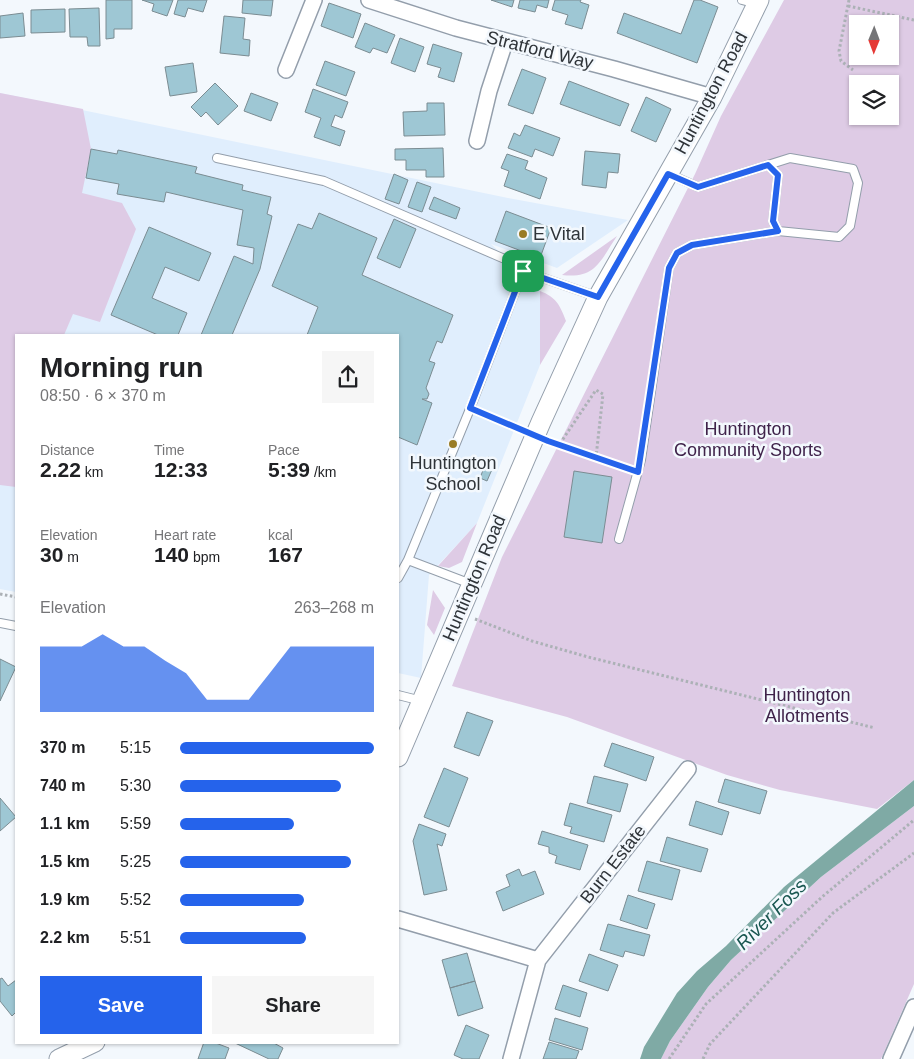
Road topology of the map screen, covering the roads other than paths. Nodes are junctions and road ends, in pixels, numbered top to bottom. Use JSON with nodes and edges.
{"nodes":[{"id":1,"x":314,"y":0,"type":"edge"},
{"id":2,"x":369,"y":0,"type":"edge"},
{"id":3,"x":753,"y":1,"type":"edge"},
{"id":4,"x":413,"y":7,"type":"edge"},
{"id":5,"x":505,"y":42,"type":"junction"},
{"id":6,"x":286,"y":70,"type":"dead end"},
{"id":7,"x":712,"y":96,"type":"junction"},
{"id":8,"x":477,"y":141,"type":"dead end"},
{"id":9,"x":217,"y":158,"type":"dead end"},
{"id":10,"x":768,"y":165,"type":"junction"},
{"id":11,"x":668,"y":174,"type":"junction"},
{"id":12,"x":778,"y":231,"type":"junction"},
{"id":13,"x":523,"y":271,"type":"junction"},
{"id":14,"x":598,"y":297,"type":"junction"},
{"id":15,"x":620,"y":539,"type":"dead end"},
{"id":16,"x":408,"y":560,"type":"junction"},
{"id":17,"x":399,"y":576,"type":"edge"},
{"id":18,"x":473,"y":584,"type":"junction"},
{"id":19,"x":0,"y":623,"type":"edge"},
{"id":20,"x":15,"y":626,"type":"edge"},
{"id":21,"x":399,"y":695,"type":"edge"},
{"id":22,"x":422,"y":701,"type":"junction"},
{"id":23,"x":399,"y":755,"type":"edge"},
{"id":24,"x":688,"y":769,"type":"dead end"},
{"id":25,"x":399,"y":919,"type":"edge"},
{"id":26,"x":538,"y":960,"type":"junction"},
{"id":27,"x":914,"y":1007,"type":"edge"},
{"id":28,"x":90,"y":1044,"type":"edge"},
{"id":29,"x":59,"y":1059,"type":"edge"},
{"id":30,"x":511,"y":1059,"type":"edge"},
{"id":31,"x":891,"y":1059,"type":"edge"}],
"edges":[{"from":1,"to":6,"type":"street"},
{"from":2,"to":4,"type":"street","name":"Stratford Way"},
{"from":3,"to":7,"type":"street","name":"Huntington Road"},
{"from":4,"to":5,"type":"street","name":"Stratford Way"},
{"from":5,"to":7,"type":"street","name":"Stratford Way"},
{"from":5,"to":8,"type":"street"},
{"from":7,"to":11,"type":"street","name":"Huntington Road"},
{"from":9,"to":13,"type":"lane"},
{"from":10,"to":11,"type":"lane"},
{"from":10,"to":12,"type":"lane"},
{"from":10,"to":12,"type":"lane"},
{"from":11,"to":14,"type":"street","name":"Huntington Road"},
{"from":12,"to":15,"type":"lane"},
{"from":13,"to":14,"type":"lane"},
{"from":13,"to":16,"type":"lane"},
{"from":14,"to":18,"type":"street","name":"Huntington Road"},
{"from":16,"to":17,"type":"lane"},
{"from":16,"to":18,"type":"lane"},
{"from":18,"to":22,"type":"street","name":"Huntington Road"},
{"from":19,"to":20,"type":"lane"},
{"from":21,"to":22,"type":"lane"},
{"from":22,"to":23,"type":"street","name":"Huntington Road"},
{"from":24,"to":26,"type":"street","name":"Burn Estate"},
{"from":25,"to":26,"type":"street"},
{"from":26,"to":30,"type":"street","name":"Burn Estate"},
{"from":27,"to":31,"type":"street"},
{"from":28,"to":29,"type":"street"}]}
